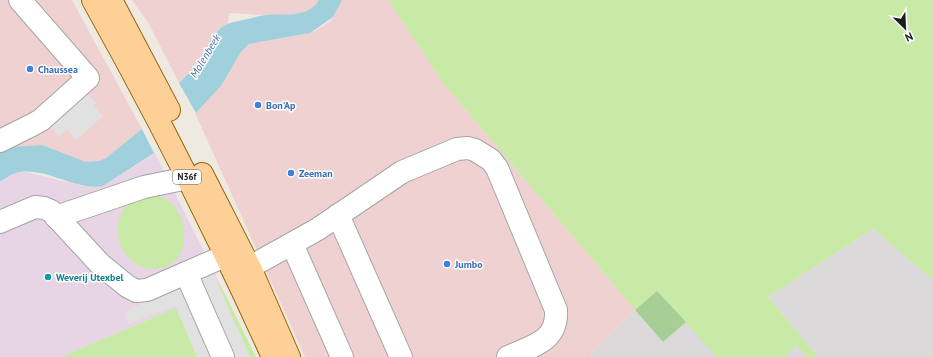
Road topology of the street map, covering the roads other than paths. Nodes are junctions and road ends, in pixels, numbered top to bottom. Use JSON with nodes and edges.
{"nodes":[{"id":1,"x":20,"y":0,"type":"edge"},
{"id":2,"x":93,"y":0,"type":"edge"},
{"id":3,"x":111,"y":0,"type":"edge"},
{"id":4,"x":0,"y":141,"type":"edge"},
{"id":5,"x":188,"y":178,"type":"junction"},
{"id":6,"x":338,"y":216,"type":"junction"},
{"id":7,"x":56,"y":217,"type":"junction"},
{"id":8,"x":0,"y":222,"type":"edge"},
{"id":9,"x":292,"y":244,"type":"junction"},
{"id":10,"x":226,"y":256,"type":"junction"},
{"id":11,"x":250,"y":267,"type":"junction"},
{"id":12,"x":186,"y":273,"type":"junction"},
{"id":13,"x":223,"y":357,"type":"edge"},
{"id":14,"x":273,"y":357,"type":"edge"},
{"id":15,"x":290,"y":357,"type":"edge"},
{"id":16,"x":342,"y":357,"type":"edge"},
{"id":17,"x":401,"y":357,"type":"edge"},
{"id":18,"x":508,"y":357,"type":"edge"}],
"edges":[{"from":1,"to":4,"type":"lane"},
{"from":2,"to":5,"type":"main road","number":"N36f"},
{"from":3,"to":11,"type":"main road","number":"N36f"},
{"from":5,"to":7,"type":"lane"},
{"from":5,"to":10,"type":"main road","number":"N36f"},
{"from":6,"to":9,"type":"lane"},
{"from":6,"to":17,"type":"lane"},
{"from":6,"to":18,"type":"lane"},
{"from":7,"to":8,"type":"lane"},
{"from":7,"to":12,"type":"lane"},
{"from":9,"to":11,"type":"lane"},
{"from":9,"to":16,"type":"lane"},
{"from":10,"to":12,"type":"lane"},
{"from":10,"to":14,"type":"main road","number":"N36f"},
{"from":11,"to":15,"type":"main road","number":"N36f"},
{"from":12,"to":13,"type":"lane"}]}
